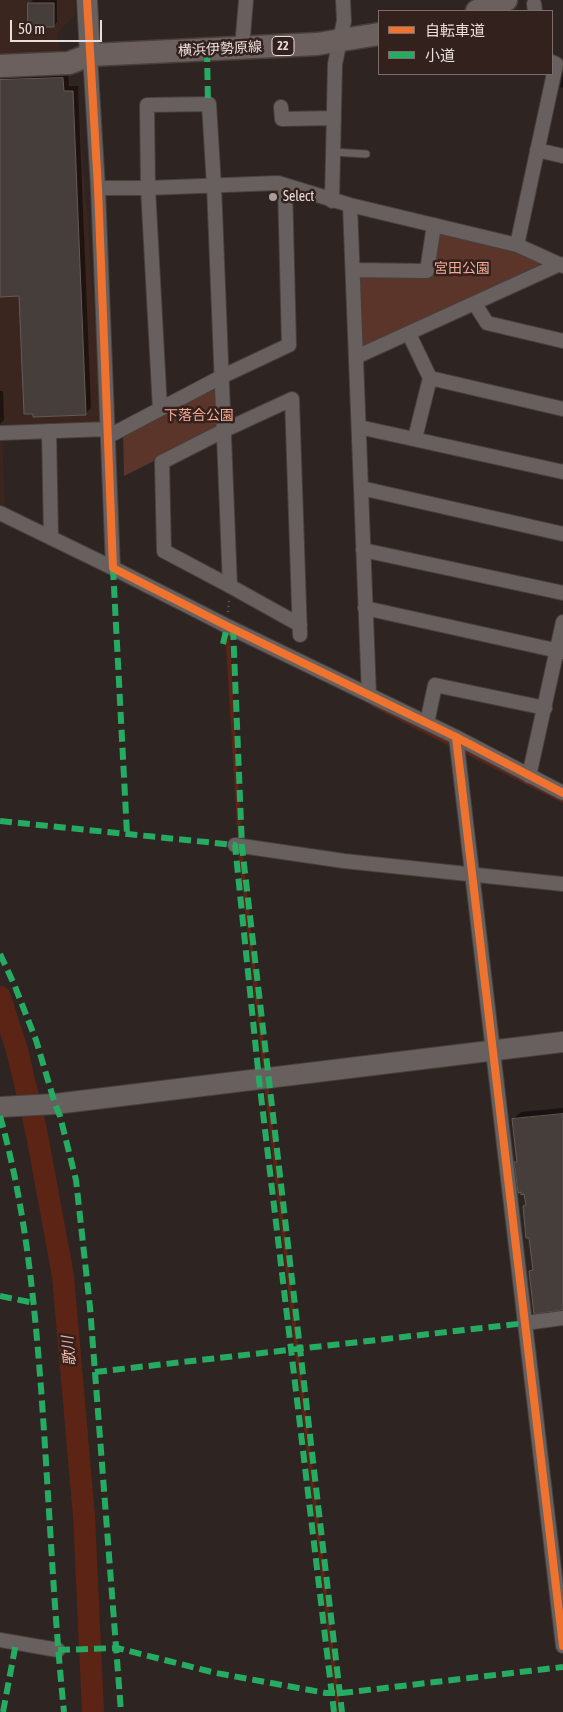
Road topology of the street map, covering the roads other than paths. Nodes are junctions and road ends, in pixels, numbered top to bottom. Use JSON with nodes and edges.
{"nodes":[{"id":1,"x":87,"y":0,"type":"edge"},
{"id":2,"x":246,"y":0,"type":"edge"},
{"id":3,"x":344,"y":0,"type":"edge"},
{"id":4,"x":506,"y":0,"type":"edge"},
{"id":5,"x":480,"y":10,"type":"edge"},
{"id":6,"x":378,"y":34,"type":"edge"},
{"id":7,"x":340,"y":40,"type":"junction"},
{"id":8,"x":242,"y":48,"type":"junction"},
{"id":9,"x":0,"y":51,"type":"edge"},
{"id":10,"x":90,"y":55,"type":"junction"},
{"id":11,"x":553,"y":62,"type":"edge"},
{"id":12,"x":0,"y":66,"type":"edge"},
{"id":13,"x":334,"y":118,"type":"junction"},
{"id":14,"x":282,"y":119,"type":"dead end"},
{"id":15,"x":537,"y":150,"type":"junction"},
{"id":16,"x":333,"y":152,"type":"junction"},
{"id":17,"x":366,"y":154,"type":"dead end"},
{"id":18,"x":563,"y":156,"type":"edge"},
{"id":19,"x":285,"y":185,"type":"junction"},
{"id":20,"x":214,"y":186,"type":"junction"},
{"id":21,"x":98,"y":188,"type":"junction"},
{"id":22,"x":148,"y":188,"type":"junction"},
{"id":23,"x":332,"y":201,"type":"junction"},
{"id":24,"x":350,"y":205,"type":"junction"},
{"id":25,"x":434,"y":225,"type":"junction"},
{"id":26,"x":517,"y":245,"type":"junction"},
{"id":27,"x":562,"y":265,"type":"edge"},
{"id":28,"x":354,"y":270,"type":"junction"},
{"id":29,"x":474,"y":304,"type":"junction"},
{"id":30,"x":409,"y":334,"type":"junction"},
{"id":31,"x":563,"y":341,"type":"edge"},
{"id":32,"x":356,"y":357,"type":"junction"},
{"id":33,"x":221,"y":377,"type":"junction"},
{"id":34,"x":430,"y":378,"type":"junction"},
{"id":35,"x":160,"y":409,"type":"junction"},
{"id":36,"x":563,"y":409,"type":"edge"},
{"id":37,"x":359,"y":427,"type":"junction"},
{"id":38,"x":224,"y":430,"type":"junction"},
{"id":39,"x":49,"y":431,"type":"junction"},
{"id":40,"x":108,"y":432,"type":"junction"},
{"id":41,"x":0,"y":433,"type":"edge"},
{"id":42,"x":415,"y":438,"type":"junction"},
{"id":43,"x":563,"y":472,"type":"edge"},
{"id":44,"x":361,"y":488,"type":"junction"},
{"id":45,"x":0,"y":513,"type":"edge"},
{"id":46,"x":563,"y":534,"type":"edge"},
{"id":47,"x":51,"y":538,"type":"junction"},
{"id":48,"x":363,"y":550,"type":"junction"},
{"id":49,"x":114,"y":568,"type":"junction"},
{"id":50,"x":230,"y":586,"type":"junction"},
{"id":51,"x":563,"y":593,"type":"edge"},
{"id":52,"x":366,"y":608,"type":"junction"},
{"id":53,"x":563,"y":622,"type":"edge"},
{"id":54,"x":560,"y":652,"type":"edge"},
{"id":55,"x":369,"y":695,"type":"junction"},
{"id":56,"x":545,"y":708,"type":"junction"},
{"id":57,"x":427,"y":723,"type":"junction"},
{"id":58,"x":456,"y":737,"type":"junction"},
{"id":59,"x":529,"y":776,"type":"junction"},
{"id":60,"x":563,"y":793,"type":"edge"},
{"id":61,"x":236,"y":846,"type":"dead end"},
{"id":62,"x":472,"y":874,"type":"junction"},
{"id":63,"x":563,"y":884,"type":"edge"},
{"id":64,"x":563,"y":1042,"type":"edge"},
{"id":65,"x":494,"y":1050,"type":"junction"},
{"id":66,"x":3,"y":1107,"type":"edge"},
{"id":67,"x":563,"y":1318,"type":"edge"},
{"id":68,"x":526,"y":1323,"type":"junction"},
{"id":69,"x":0,"y":1640,"type":"edge"},
{"id":70,"x":563,"y":1646,"type":"edge"},
{"id":71,"x":58,"y":1650,"type":"dead end"}],
"edges":[{"from":1,"to":10,"type":"street"},
{"from":2,"to":8,"type":"street"},
{"from":3,"to":7,"type":"street"},
{"from":4,"to":5,"type":"main road"},
{"from":6,"to":7,"type":"main road","name":"横浜伊勢原線","number":"22"},
{"from":7,"to":8,"type":"main road","name":"横浜伊勢原線","number":"22"},
{"from":7,"to":13,"type":"street"},
{"from":8,"to":10,"type":"main road","name":"横浜伊勢原線","number":"22"},
{"from":9,"to":10,"type":"main road","name":"横浜伊勢原線","number":"22"},
{"from":10,"to":12,"type":"main road","name":"横浜伊勢原線","number":"22"},
{"from":10,"to":21,"type":"street"},
{"from":11,"to":15,"type":"street"},
{"from":13,"to":14,"type":"street"},
{"from":13,"to":16,"type":"street"},
{"from":15,"to":18,"type":"street"},
{"from":15,"to":26,"type":"street"},
{"from":16,"to":17,"type":"lane"},
{"from":16,"to":23,"type":"street"},
{"from":19,"to":20,"type":"street"},
{"from":19,"to":23,"type":"street"},
{"from":19,"to":33,"type":"street"},
{"from":20,"to":22,"type":"street"},
{"from":20,"to":22,"type":"street"},
{"from":20,"to":33,"type":"street"},
{"from":21,"to":22,"type":"street"},
{"from":21,"to":40,"type":"street"},
{"from":22,"to":35,"type":"street"},
{"from":23,"to":24,"type":"street"},
{"from":24,"to":25,"type":"street"},
{"from":24,"to":28,"type":"street"},
{"from":25,"to":26,"type":"street"},
{"from":25,"to":28,"type":"street"},
{"from":26,"to":27,"type":"street"},
{"from":27,"to":29,"type":"street"},
{"from":28,"to":32,"type":"street"},
{"from":29,"to":30,"type":"street"},
{"from":29,"to":31,"type":"street"},
{"from":30,"to":32,"type":"street"},
{"from":30,"to":34,"type":"street"},
{"from":32,"to":37,"type":"street"},
{"from":33,"to":35,"type":"street"},
{"from":33,"to":38,"type":"street"},
{"from":34,"to":36,"type":"street"},
{"from":34,"to":42,"type":"street"},
{"from":35,"to":40,"type":"street"},
{"from":37,"to":42,"type":"street"},
{"from":37,"to":44,"type":"street"},
{"from":38,"to":50,"type":"street"},
{"from":38,"to":50,"type":"street"},
{"from":38,"to":50,"type":"street"},
{"from":39,"to":40,"type":"street"},
{"from":39,"to":41,"type":"street"},
{"from":39,"to":47,"type":"street"},
{"from":40,"to":49,"type":"street"},
{"from":42,"to":43,"type":"street"},
{"from":44,"to":46,"type":"street"},
{"from":44,"to":48,"type":"street"},
{"from":45,"to":47,"type":"street"},
{"from":47,"to":49,"type":"street"},
{"from":48,"to":51,"type":"street"},
{"from":48,"to":52,"type":"street"},
{"from":49,"to":55,"type":"street"},
{"from":52,"to":54,"type":"street"},
{"from":52,"to":55,"type":"street"},
{"from":53,"to":54,"type":"street"},
{"from":54,"to":56,"type":"street"},
{"from":55,"to":57,"type":"street"},
{"from":56,"to":57,"type":"street"},
{"from":56,"to":59,"type":"street"},
{"from":57,"to":58,"type":"street"},
{"from":58,"to":59,"type":"street"},
{"from":58,"to":62,"type":"street"},
{"from":59,"to":60,"type":"street"},
{"from":61,"to":62,"type":"street"},
{"from":62,"to":63,"type":"street"},
{"from":62,"to":65,"type":"street"},
{"from":64,"to":65,"type":"street"},
{"from":65,"to":66,"type":"street"},
{"from":65,"to":68,"type":"street"},
{"from":67,"to":68,"type":"street"},
{"from":68,"to":70,"type":"street"},
{"from":69,"to":71,"type":"street"}]}
